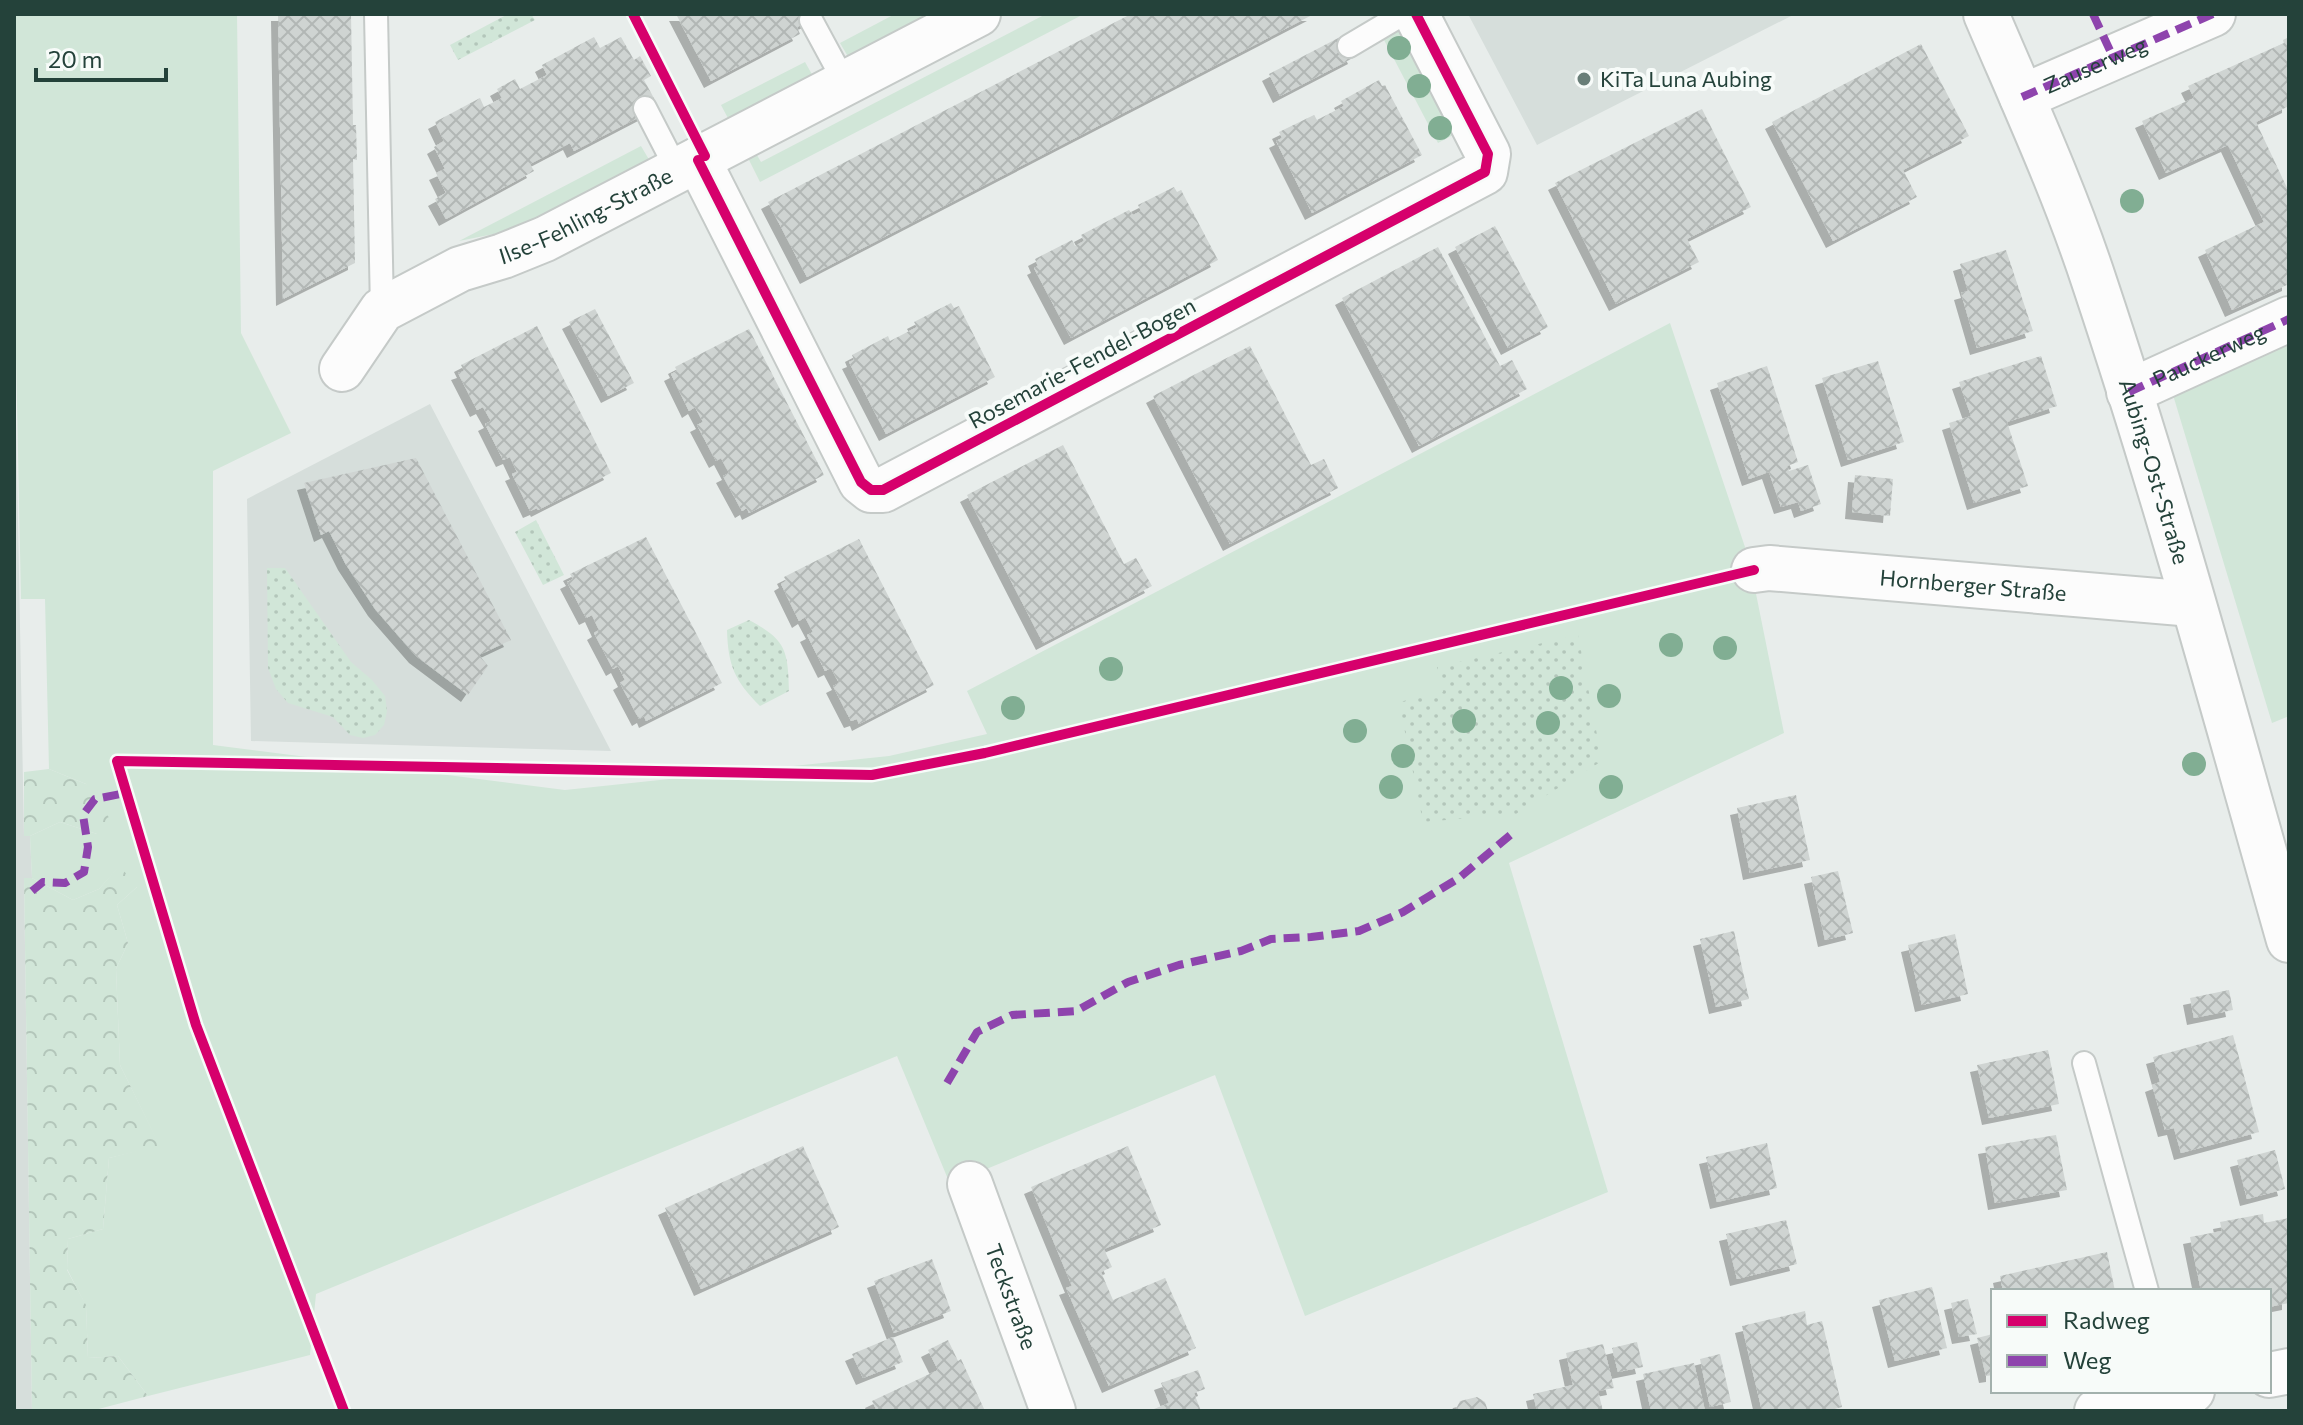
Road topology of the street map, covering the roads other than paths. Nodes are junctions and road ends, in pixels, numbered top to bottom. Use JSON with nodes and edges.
{"nodes":[{"id":1,"x":376,"y":14,"type":"edge"},
{"id":2,"x":978,"y":14,"type":"edge"},
{"id":3,"x":1403,"y":14,"type":"edge"},
{"id":4,"x":1416,"y":14,"type":"edge"},
{"id":5,"x":1986,"y":14,"type":"edge"},
{"id":6,"x":2213,"y":14,"type":"edge"},
{"id":7,"x":811,"y":20,"type":"dead end"},
{"id":8,"x":1349,"y":46,"type":"dead end"},
{"id":9,"x":845,"y":83,"type":"junction"},
{"id":10,"x":2022,"y":97,"type":"junction"},
{"id":11,"x":645,"y":108,"type":"dead end"},
{"id":12,"x":687,"y":165,"type":"junction"},
{"id":13,"x":382,"y":310,"type":"junction"},
{"id":14,"x":2289,"y":319,"type":"edge"},
{"id":15,"x":342,"y":369,"type":"dead end"},
{"id":16,"x":2129,"y":392,"type":"junction"},
{"id":17,"x":1754,"y":570,"type":"dead end"},
{"id":18,"x":2193,"y":604,"type":"junction"},
{"id":19,"x":2289,"y":940,"type":"edge"},
{"id":20,"x":2084,"y":1063,"type":"dead end"},
{"id":21,"x":970,"y":1184,"type":"dead end"},
{"id":22,"x":2146,"y":1289,"type":"edge"},
{"id":23,"x":2177,"y":1393,"type":"edge"},
{"id":24,"x":1053,"y":1411,"type":"edge"},
{"id":25,"x":2097,"y":1411,"type":"edge"}],
"edges":[{"from":1,"to":13,"type":"lane"},
{"from":2,"to":9,"type":"street","name":"Ilse-Fehling-Straße"},
{"from":3,"to":8,"type":"lane"},
{"from":4,"to":12,"type":"street","name":"Rosemarie-Fendel-Bogen"},
{"from":5,"to":10,"type":"street","name":"Aubing-Ost-Straße"},
{"from":6,"to":10,"type":"street","name":"Zauserweg"},
{"from":7,"to":9,"type":"lane"},
{"from":9,"to":12,"type":"street","name":"Ilse-Fehling-Straße"},
{"from":10,"to":16,"type":"street","name":"Aubing-Ost-Straße"},
{"from":11,"to":12,"type":"lane"},
{"from":12,"to":13,"type":"street","name":"Ilse-Fehling-Straße"},
{"from":13,"to":15,"type":"street","name":"Ilse-Fehling-Straße"},
{"from":14,"to":16,"type":"street","name":"Pauckerweg"},
{"from":16,"to":18,"type":"street","name":"Aubing-Ost-Straße"},
{"from":17,"to":18,"type":"street","name":"Hornberger Straße"},
{"from":18,"to":19,"type":"street","name":"Aubing-Ost-Straße"},
{"from":20,"to":22,"type":"lane"},
{"from":21,"to":24,"type":"street","name":"Teckstraße"},
{"from":23,"to":25,"type":"street"}]}
